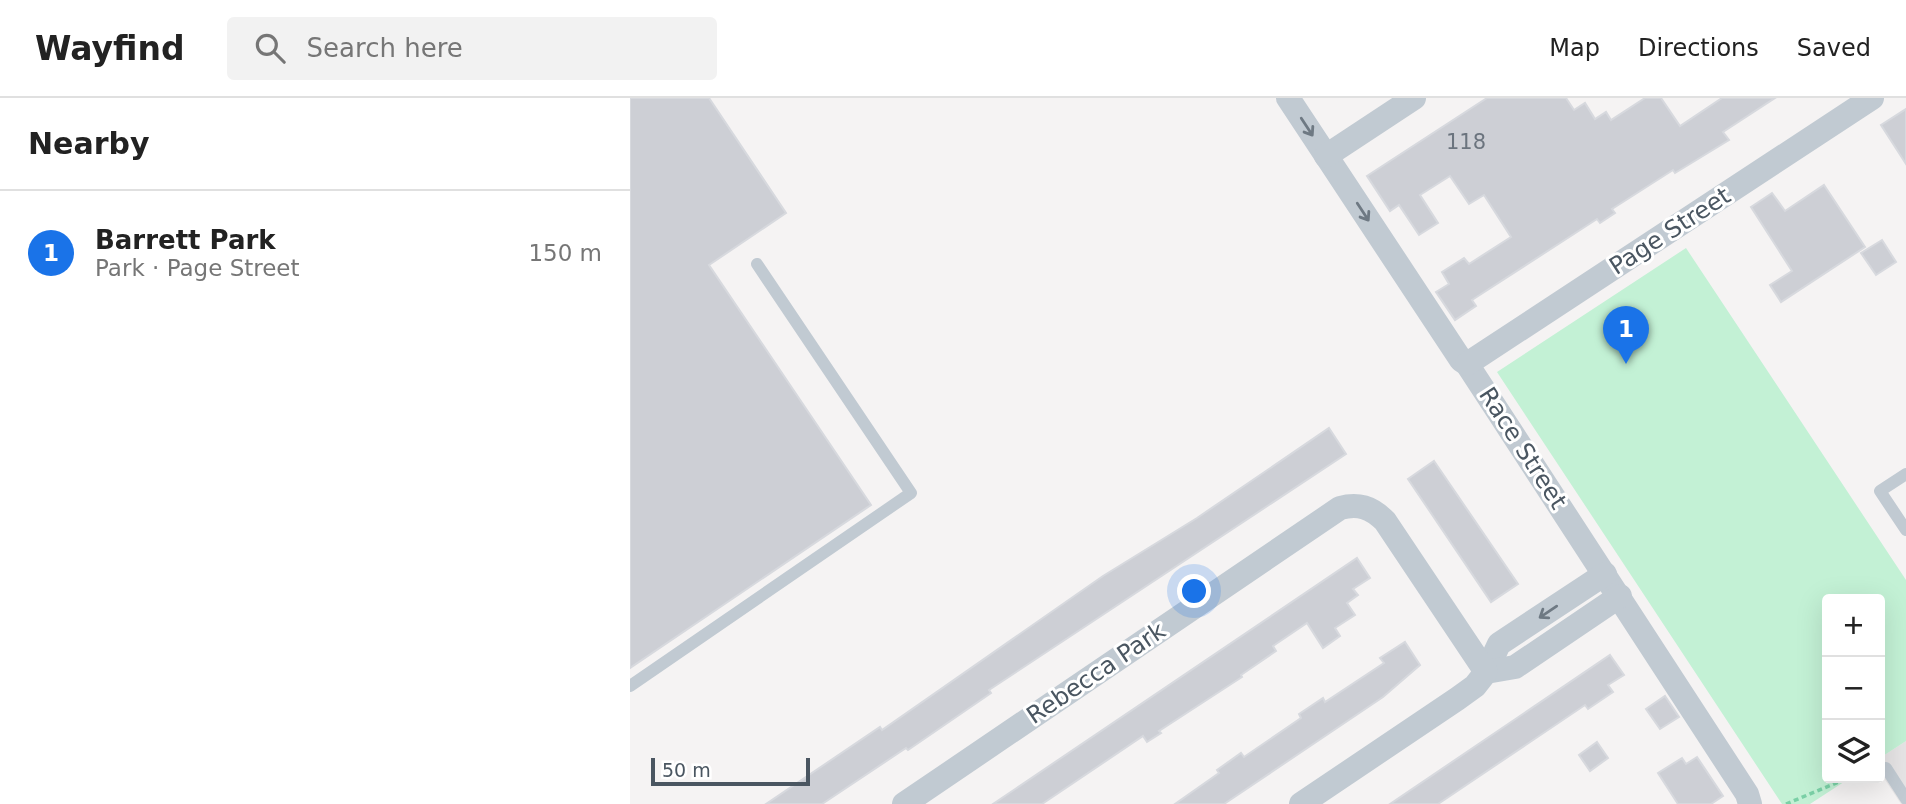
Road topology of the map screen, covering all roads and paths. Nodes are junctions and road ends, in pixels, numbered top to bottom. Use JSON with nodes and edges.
{"nodes":[{"id":1,"x":1288,"y":98,"type":"edge"},
{"id":2,"x":1414,"y":98,"type":"edge"},
{"id":3,"x":1872,"y":98,"type":"edge"},
{"id":4,"x":1326,"y":156,"type":"junction"},
{"id":5,"x":757,"y":264,"type":"dead end"},
{"id":6,"x":1467,"y":364,"type":"junction"},
{"id":7,"x":1906,"y":474,"type":"edge"},
{"id":8,"x":1906,"y":530,"type":"edge"},
{"id":9,"x":1605,"y":574,"type":"junction"},
{"id":10,"x":1620,"y":596,"type":"junction"},
{"id":11,"x":1486,"y":672,"type":"junction"},
{"id":12,"x":630,"y":686,"type":"edge"},
{"id":13,"x":1886,"y":768,"type":"dead end"},
{"id":14,"x":1836,"y":783,"type":"edge"},
{"id":15,"x":1906,"y":799,"type":"edge"},
{"id":16,"x":904,"y":804,"type":"edge"},
{"id":17,"x":1301,"y":804,"type":"edge"},
{"id":18,"x":1750,"y":804,"type":"edge"},
{"id":19,"x":1786,"y":804,"type":"edge"}],
"edges":[{"from":1,"to":4,"type":"street","name":"Race Street","one_way":true},
{"from":2,"to":4,"type":"street"},
{"from":3,"to":6,"type":"street","name":"Page Street"},
{"from":4,"to":6,"type":"street","name":"Race Street","one_way":true},
{"from":5,"to":12,"type":"lane"},
{"from":6,"to":9,"type":"street","name":"Race Street"},
{"from":7,"to":8,"type":"lane"},
{"from":9,"to":10,"type":"street","name":"Race Street"},
{"from":9,"to":11,"type":"street","one_way":true},
{"from":10,"to":11,"type":"street"},
{"from":10,"to":18,"type":"street","name":"Race Street"},
{"from":11,"to":16,"type":"street","name":"Rebecca Park"},
{"from":11,"to":17,"type":"street"},
{"from":13,"to":15,"type":"lane"},
{"from":14,"to":19,"type":"path"}]}
